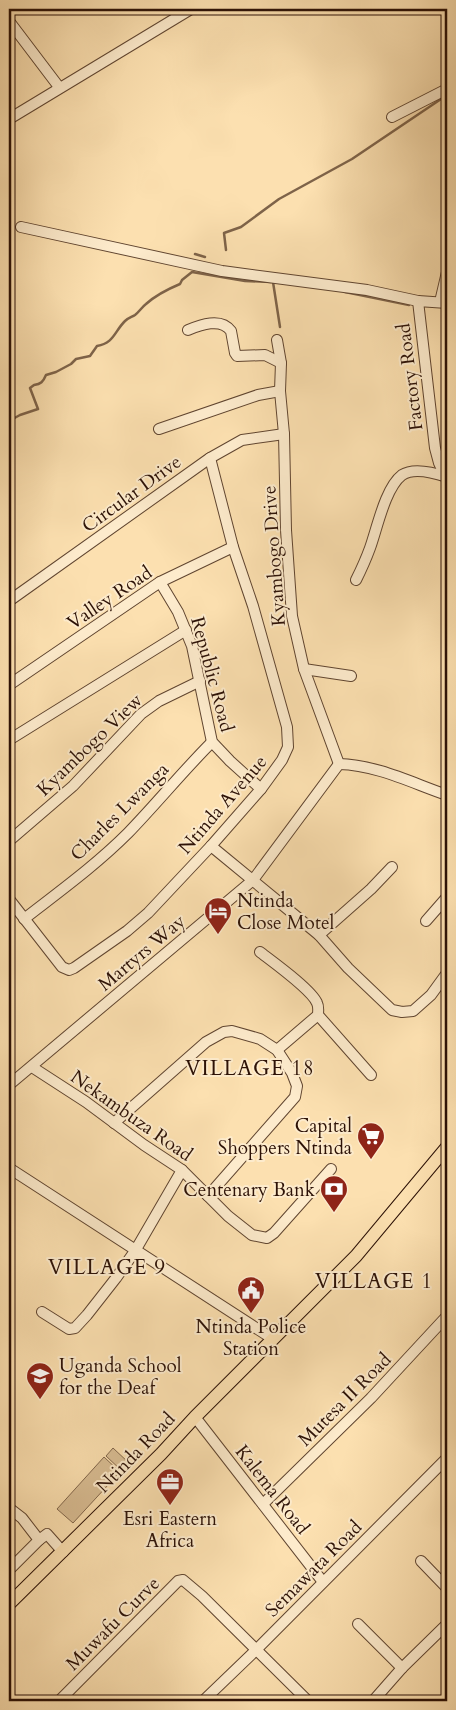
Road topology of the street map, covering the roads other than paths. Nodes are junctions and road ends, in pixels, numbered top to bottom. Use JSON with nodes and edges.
{"nodes":[{"id":1,"x":191,"y":9,"type":"edge"},
{"id":2,"x":9,"y":21,"type":"edge"},
{"id":3,"x":59,"y":87,"type":"junction"},
{"id":4,"x":447,"y":89,"type":"edge"},
{"id":5,"x":392,"y":117,"type":"dead end"},
{"id":6,"x":9,"y":119,"type":"edge"},
{"id":7,"x":21,"y":227,"type":"dead end"},
{"id":8,"x":447,"y":272,"type":"edge"},
{"id":9,"x":418,"y":301,"type":"junction"},
{"id":10,"x":444,"y":302,"type":"edge"},
{"id":11,"x":188,"y":330,"type":"dead end"},
{"id":12,"x":278,"y":340,"type":"dead end"},
{"id":13,"x":281,"y":362,"type":"junction"},
{"id":14,"x":280,"y":391,"type":"junction"},
{"id":15,"x":159,"y":429,"type":"dead end"},
{"id":16,"x":284,"y":434,"type":"junction"},
{"id":17,"x":210,"y":458,"type":"junction"},
{"id":18,"x":446,"y":477,"type":"edge"},
{"id":19,"x":233,"y":547,"type":"junction"},
{"id":20,"x":356,"y":580,"type":"dead end"},
{"id":21,"x":160,"y":582,"type":"junction"},
{"id":22,"x":9,"y":601,"type":"edge"},
{"id":23,"x":186,"y":630,"type":"junction"},
{"id":24,"x":304,"y":669,"type":"junction"},
{"id":25,"x":351,"y":676,"type":"dead end"},
{"id":26,"x":200,"y":680,"type":"junction"},
{"id":27,"x":9,"y":685,"type":"edge"},
{"id":28,"x":9,"y":740,"type":"edge"},
{"id":29,"x":212,"y":742,"type":"junction"},
{"id":30,"x":340,"y":764,"type":"junction"},
{"id":31,"x":261,"y":789,"type":"junction"},
{"id":32,"x":447,"y":795,"type":"edge"},
{"id":33,"x":9,"y":841,"type":"edge"},
{"id":34,"x":211,"y":846,"type":"junction"},
{"id":35,"x":392,"y":867,"type":"dead end"},
{"id":36,"x":253,"y":880,"type":"junction"},
{"id":37,"x":447,"y":897,"type":"edge"},
{"id":38,"x":9,"y":899,"type":"edge"},
{"id":39,"x":24,"y":919,"type":"junction"},
{"id":40,"x":426,"y":921,"type":"dead end"},
{"id":41,"x":319,"y":935,"type":"junction"},
{"id":42,"x":260,"y":952,"type":"dead end"},
{"id":43,"x":447,"y":973,"type":"edge"},
{"id":44,"x":318,"y":1015,"type":"junction"},
{"id":45,"x":277,"y":1050,"type":"junction"},
{"id":46,"x":32,"y":1066,"type":"junction"},
{"id":47,"x":371,"y":1075,"type":"dead end"},
{"id":48,"x":9,"y":1085,"type":"edge"},
{"id":49,"x":114,"y":1123,"type":"junction"},
{"id":50,"x":445,"y":1153,"type":"edge"},
{"id":51,"x":9,"y":1168,"type":"edge"},
{"id":52,"x":331,"y":1169,"type":"dead end"},
{"id":53,"x":182,"y":1170,"type":"junction"},
{"id":54,"x":208,"y":1196,"type":"junction"},
{"id":55,"x":135,"y":1251,"type":"junction"},
{"id":56,"x":42,"y":1312,"type":"dead end"},
{"id":57,"x":447,"y":1316,"type":"edge"},
{"id":58,"x":273,"y":1339,"type":"junction"},
{"id":59,"x":195,"y":1417,"type":"junction"},
{"id":60,"x":447,"y":1458,"type":"edge"},
{"id":61,"x":263,"y":1504,"type":"junction"},
{"id":62,"x":9,"y":1508,"type":"edge"},
{"id":63,"x":39,"y":1540,"type":"junction"},
{"id":64,"x":63,"y":1552,"type":"junction"},
{"id":65,"x":421,"y":1561,"type":"dead end"},
{"id":66,"x":9,"y":1570,"type":"edge"},
{"id":67,"x":323,"y":1582,"type":"junction"},
{"id":68,"x":447,"y":1588,"type":"edge"},
{"id":69,"x":9,"y":1604,"type":"edge"},
{"id":70,"x":358,"y":1624,"type":"dead end"},
{"id":71,"x":447,"y":1624,"type":"edge"},
{"id":72,"x":256,"y":1650,"type":"junction"},
{"id":73,"x":402,"y":1668,"type":"junction"},
{"id":74,"x":59,"y":1701,"type":"edge"},
{"id":75,"x":203,"y":1701,"type":"edge"},
{"id":76,"x":308,"y":1701,"type":"edge"},
{"id":77,"x":373,"y":1701,"type":"edge"}],
"edges":[{"from":1,"to":3,"type":"street"},
{"from":2,"to":3,"type":"street"},
{"from":3,"to":6,"type":"street"},
{"from":4,"to":5,"type":"street"},
{"from":7,"to":9,"type":"street"},
{"from":8,"to":10,"type":"street"},
{"from":9,"to":10,"type":"street","name":"Factory Road"},
{"from":9,"to":18,"type":"street","name":"Factory Road"},
{"from":11,"to":13,"type":"street"},
{"from":12,"to":13,"type":"street","name":"Kyambogo Drive"},
{"from":13,"to":14,"type":"street","name":"Kyambogo Drive"},
{"from":14,"to":15,"type":"street"},
{"from":14,"to":16,"type":"street","name":"Kyambogo Drive"},
{"from":16,"to":17,"type":"street","name":"Circular Drive"},
{"from":16,"to":24,"type":"street","name":"Kyambogo Drive"},
{"from":17,"to":19,"type":"street","name":"Ntinda Avenue"},
{"from":17,"to":22,"type":"street","name":"Circular Drive"},
{"from":18,"to":20,"type":"street"},
{"from":19,"to":21,"type":"street","name":"Valley Road"},
{"from":19,"to":31,"type":"street","name":"Ntinda Avenue"},
{"from":21,"to":23,"type":"street","name":"Republic Road"},
{"from":21,"to":27,"type":"street","name":"Valley Road"},
{"from":23,"to":26,"type":"street","name":"Republic Road"},
{"from":23,"to":28,"type":"street"},
{"from":24,"to":25,"type":"street"},
{"from":24,"to":30,"type":"street","name":"Kyambogo Drive"},
{"from":26,"to":29,"type":"street","name":"Republic Road"},
{"from":26,"to":33,"type":"street","name":"Kyambogo View"},
{"from":29,"to":31,"type":"street","name":"Republic Road"},
{"from":29,"to":39,"type":"street","name":"Charles Lwanga"},
{"from":30,"to":32,"type":"street"},
{"from":30,"to":36,"type":"street","name":"Martyrs Way"},
{"from":31,"to":34,"type":"street","name":"Ntinda Avenue"},
{"from":34,"to":36,"type":"street"},
{"from":34,"to":39,"type":"street","name":"Ntinda Avenue"},
{"from":35,"to":41,"type":"street"},
{"from":36,"to":41,"type":"street"},
{"from":36,"to":46,"type":"street","name":"Martyrs Way"},
{"from":37,"to":40,"type":"street"},
{"from":38,"to":39,"type":"street"},
{"from":41,"to":43,"type":"street"},
{"from":42,"to":44,"type":"street"},
{"from":44,"to":45,"type":"street"},
{"from":44,"to":47,"type":"street"},
{"from":45,"to":49,"type":"street"},
{"from":45,"to":54,"type":"street"},
{"from":46,"to":48,"type":"street","name":"Martyrs Way"},
{"from":46,"to":49,"type":"street","name":"Nekambuza Road"},
{"from":49,"to":53,"type":"street","name":"Nekambuza Road"},
{"from":50,"to":58,"type":"main road","name":"Ntinda Road"},
{"from":51,"to":55,"type":"street"},
{"from":52,"to":54,"type":"street","name":"Nekambuza Road"},
{"from":53,"to":54,"type":"street","name":"Nekambuza Road"},
{"from":53,"to":55,"type":"street"},
{"from":55,"to":56,"type":"street"},
{"from":55,"to":58,"type":"street"},
{"from":57,"to":61,"type":"street","name":"Mutesa II Road"},
{"from":58,"to":59,"type":"main road","name":"Ntinda Road"},
{"from":59,"to":61,"type":"street","name":"Kalema Road"},
{"from":59,"to":64,"type":"main road","name":"Ntinda Road"},
{"from":60,"to":67,"type":"street","name":"Semawata Road"},
{"from":61,"to":67,"type":"street","name":"Kalema Road"},
{"from":62,"to":63,"type":"street"},
{"from":63,"to":64,"type":"street"},
{"from":63,"to":66,"type":"street"},
{"from":64,"to":69,"type":"main road","name":"Ntinda Road"},
{"from":65,"to":68,"type":"street"},
{"from":67,"to":72,"type":"street","name":"Semawata Road"},
{"from":70,"to":73,"type":"street"},
{"from":71,"to":73,"type":"street"},
{"from":72,"to":74,"type":"street","name":"Muwafu Curve"},
{"from":72,"to":75,"type":"street","name":"Semawata Road"},
{"from":72,"to":76,"type":"street"},
{"from":73,"to":77,"type":"street"}]}
